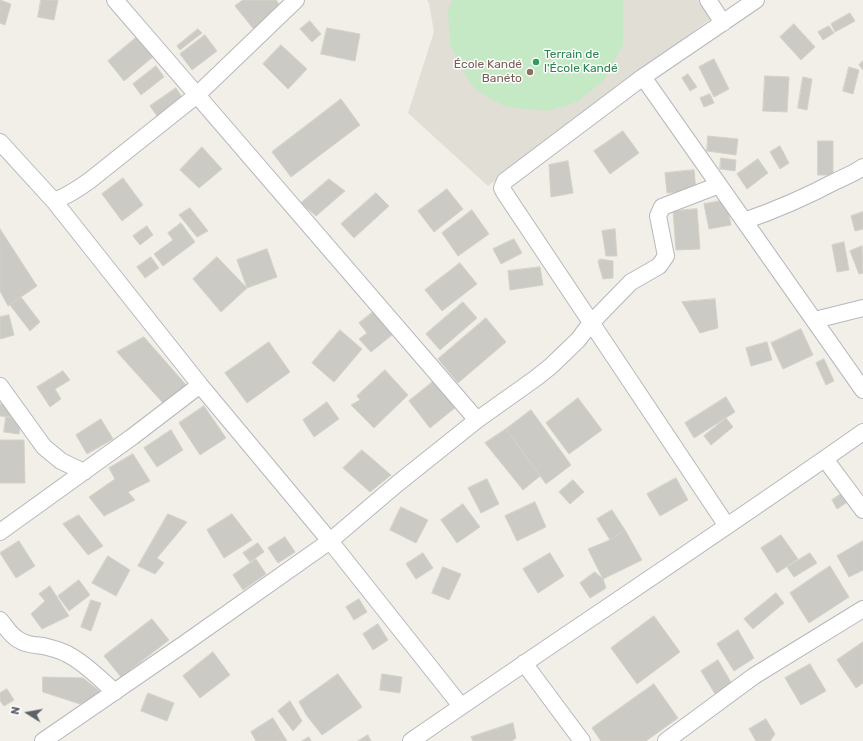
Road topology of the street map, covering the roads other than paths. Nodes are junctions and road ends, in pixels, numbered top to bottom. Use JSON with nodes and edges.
{"nodes":[{"id":1,"x":115,"y":0,"type":"edge"},
{"id":2,"x":296,"y":0,"type":"edge"},
{"id":3,"x":708,"y":0,"type":"edge"},
{"id":4,"x":756,"y":0,"type":"edge"},
{"id":5,"x":723,"y":23,"type":"junction"},
{"id":6,"x":643,"y":77,"type":"junction"},
{"id":7,"x":197,"y":95,"type":"junction"},
{"id":8,"x":0,"y":142,"type":"edge"},
{"id":9,"x":862,"y":169,"type":"edge"},
{"id":10,"x":719,"y":185,"type":"junction"},
{"id":11,"x":54,"y":201,"type":"junction"},
{"id":12,"x":744,"y":221,"type":"junction"},
{"id":13,"x":863,"y":308,"type":"edge"},
{"id":14,"x":815,"y":320,"type":"junction"},
{"id":15,"x":591,"y":323,"type":"junction"},
{"id":16,"x":200,"y":385,"type":"junction"},
{"id":17,"x":0,"y":386,"type":"edge"},
{"id":18,"x":863,"y":390,"type":"edge"},
{"id":19,"x":477,"y":420,"type":"junction"},
{"id":20,"x":863,"y":432,"type":"edge"},
{"id":21,"x":825,"y":459,"type":"junction"},
{"id":22,"x":84,"y":472,"type":"junction"},
{"id":23,"x":863,"y":510,"type":"edge"},
{"id":24,"x":727,"y":526,"type":"junction"},
{"id":25,"x":0,"y":532,"type":"edge"},
{"id":26,"x":330,"y":541,"type":"junction"},
{"id":27,"x":863,"y":609,"type":"edge"},
{"id":28,"x":0,"y":620,"type":"edge"},
{"id":29,"x":524,"y":663,"type":"junction"},
{"id":30,"x":114,"y":692,"type":"junction"},
{"id":31,"x":461,"y":706,"type":"junction"},
{"id":32,"x":43,"y":741,"type":"edge"},
{"id":33,"x":411,"y":741,"type":"edge"},
{"id":34,"x":582,"y":741,"type":"edge"},
{"id":35,"x":666,"y":741,"type":"edge"}],
"edges":[{"from":1,"to":7,"type":"street"},
{"from":2,"to":7,"type":"street"},
{"from":3,"to":5,"type":"street"},
{"from":4,"to":5,"type":"street"},
{"from":5,"to":6,"type":"street"},
{"from":6,"to":10,"type":"street"},
{"from":6,"to":15,"type":"street"},
{"from":7,"to":11,"type":"street"},
{"from":7,"to":19,"type":"street"},
{"from":8,"to":11,"type":"street"},
{"from":9,"to":12,"type":"street"},
{"from":10,"to":12,"type":"street"},
{"from":10,"to":15,"type":"street"},
{"from":11,"to":16,"type":"street"},
{"from":12,"to":14,"type":"street"},
{"from":13,"to":14,"type":"street"},
{"from":14,"to":18,"type":"street"},
{"from":15,"to":19,"type":"street"},
{"from":15,"to":24,"type":"street"},
{"from":16,"to":22,"type":"street"},
{"from":16,"to":26,"type":"street"},
{"from":17,"to":22,"type":"street"},
{"from":19,"to":26,"type":"street"},
{"from":20,"to":21,"type":"street"},
{"from":21,"to":23,"type":"street"},
{"from":21,"to":24,"type":"street"},
{"from":22,"to":25,"type":"street"},
{"from":24,"to":29,"type":"street"},
{"from":26,"to":30,"type":"street"},
{"from":26,"to":31,"type":"street"},
{"from":27,"to":35,"type":"street"},
{"from":28,"to":30,"type":"street"},
{"from":29,"to":31,"type":"street"},
{"from":29,"to":34,"type":"street"},
{"from":30,"to":32,"type":"street"},
{"from":31,"to":33,"type":"street"}]}
